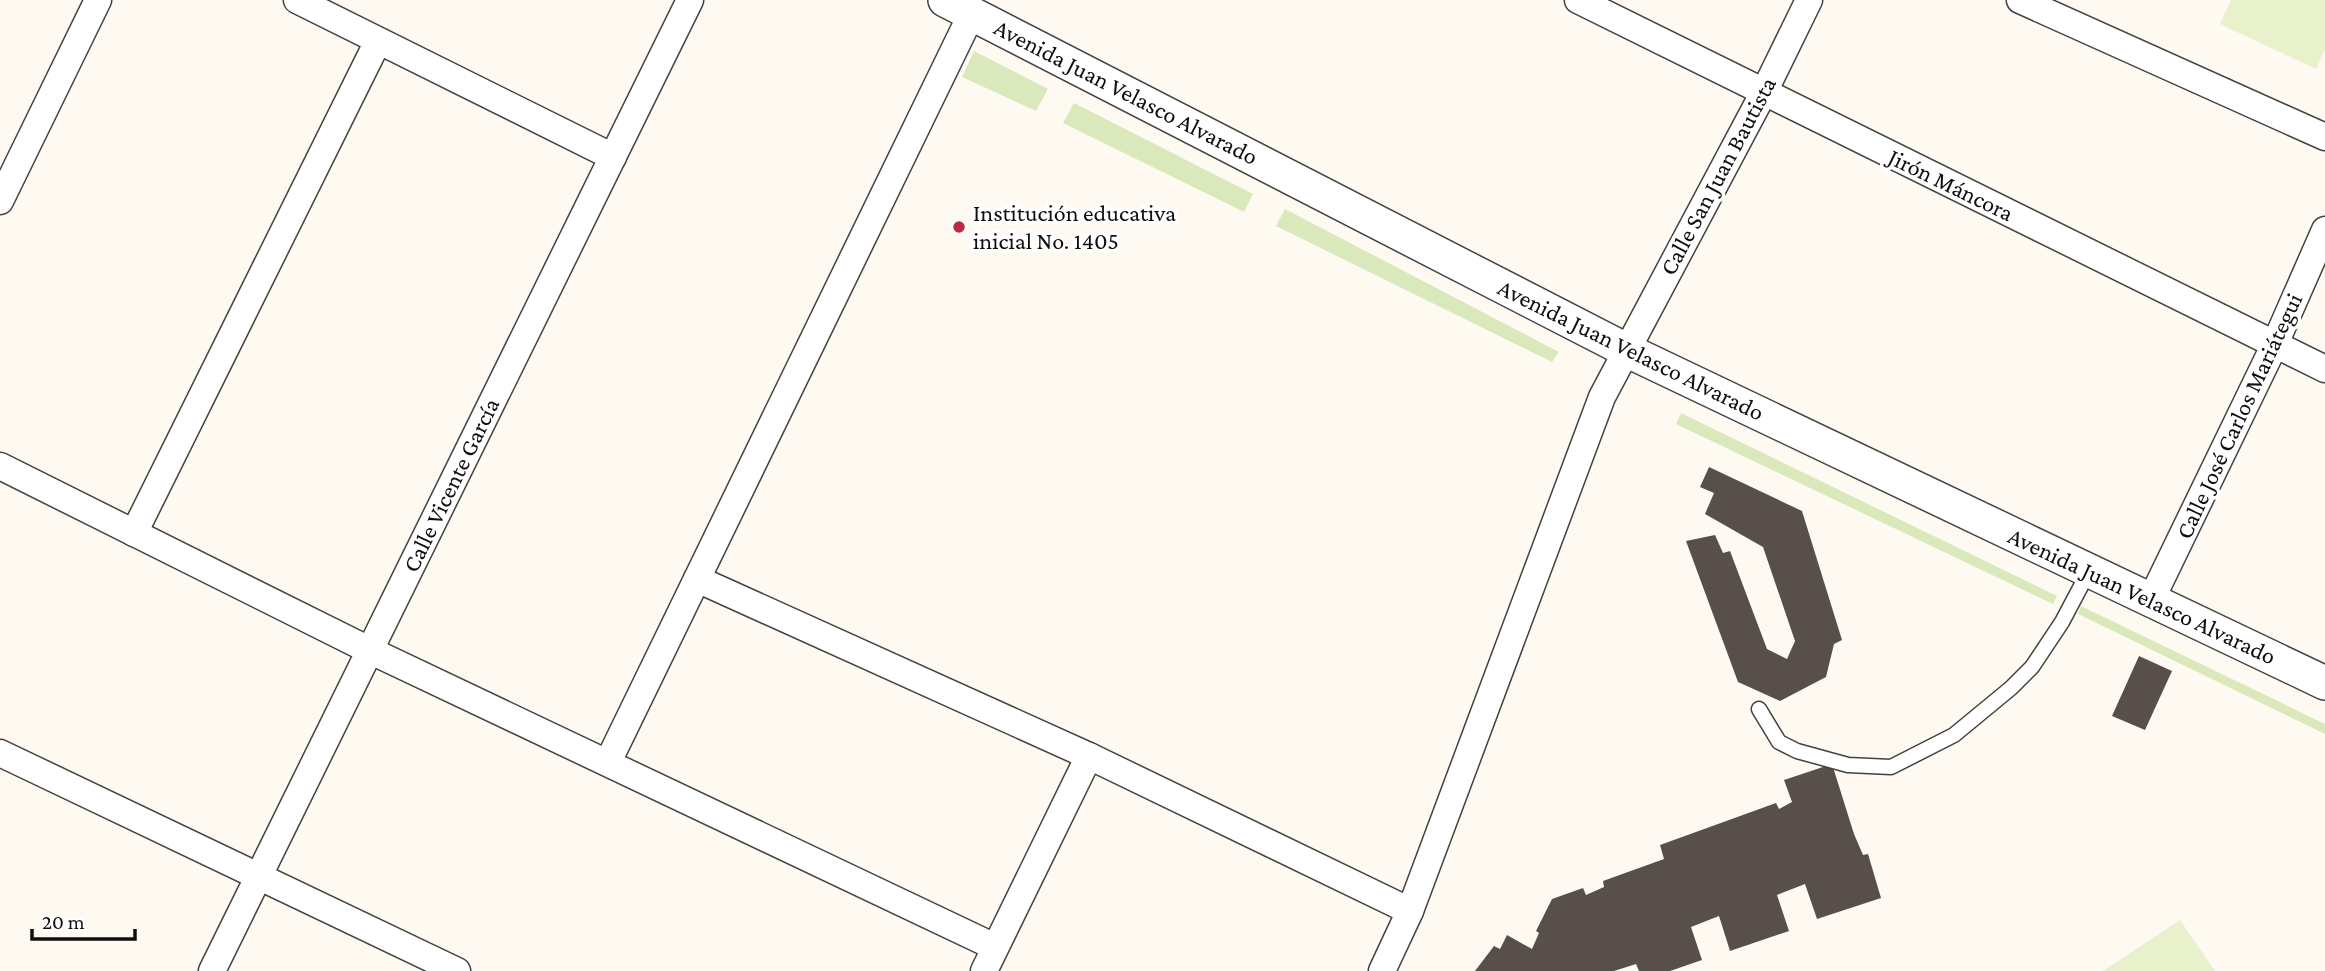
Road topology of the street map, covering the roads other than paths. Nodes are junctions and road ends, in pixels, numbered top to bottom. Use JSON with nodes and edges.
{"nodes":[{"id":1,"x":98,"y":0,"type":"edge"},
{"id":2,"x":297,"y":0,"type":"edge"},
{"id":3,"x":690,"y":0,"type":"edge"},
{"id":4,"x":1578,"y":0,"type":"edge"},
{"id":5,"x":1808,"y":0,"type":"edge"},
{"id":6,"x":2021,"y":0,"type":"edge"},
{"id":7,"x":958,"y":7,"type":"edge"},
{"id":8,"x":379,"y":41,"type":"junction"},
{"id":9,"x":1764,"y":92,"type":"junction"},
{"id":10,"x":2325,"y":136,"type":"edge"},
{"id":11,"x":612,"y":157,"type":"junction"},
{"id":12,"x":0,"y":201,"type":"edge"},
{"id":13,"x":2325,"y":230,"type":"edge"},
{"id":14,"x":2274,"y":345,"type":"junction"},
{"id":15,"x":1626,"y":350,"type":"junction"},
{"id":16,"x":2325,"y":369,"type":"edge"},
{"id":17,"x":0,"y":466,"type":"edge"},
{"id":18,"x":134,"y":533,"type":"junction"},
{"id":19,"x":2089,"y":571,"type":"junction"},
{"id":20,"x":696,"y":579,"type":"junction"},
{"id":21,"x":2151,"y":600,"type":"junction"},
{"id":22,"x":369,"y":650,"type":"junction"},
{"id":23,"x":2325,"y":683,"type":"edge"},
{"id":24,"x":1759,"y":709,"type":"dead end"},
{"id":25,"x":0,"y":753,"type":"edge"},
{"id":26,"x":1089,"y":756,"type":"junction"},
{"id":27,"x":608,"y":762,"type":"junction"},
{"id":28,"x":258,"y":876,"type":"junction"},
{"id":29,"x":1410,"y":911,"type":"junction"},
{"id":30,"x":995,"y":947,"type":"junction"},
{"id":31,"x":212,"y":971,"type":"edge"},
{"id":32,"x":457,"y":971,"type":"edge"},
{"id":33,"x":984,"y":971,"type":"edge"},
{"id":34,"x":1382,"y":971,"type":"edge"}],
"edges":[{"from":1,"to":12,"type":"street"},
{"from":2,"to":8,"type":"street"},
{"from":3,"to":11,"type":"street","name":"Calle Vicente García"},
{"from":4,"to":9,"type":"street","name":"Jirón Máncora"},
{"from":5,"to":9,"type":"street","name":"Calle San Juan Bautista"},
{"from":6,"to":10,"type":"street"},
{"from":7,"to":15,"type":"street","name":"Avenida Juan Velasco Alvarado"},
{"from":7,"to":20,"type":"street"},
{"from":8,"to":11,"type":"street"},
{"from":8,"to":18,"type":"street"},
{"from":9,"to":14,"type":"street","name":"Jirón Máncora"},
{"from":9,"to":15,"type":"street","name":"Calle San Juan Bautista"},
{"from":11,"to":22,"type":"street","name":"Calle Vicente García"},
{"from":13,"to":14,"type":"street","name":"Calle José Carlos Mariátegui"},
{"from":14,"to":16,"type":"street","name":"Jirón Máncora"},
{"from":14,"to":21,"type":"street","name":"Calle José Carlos Mariátegui"},
{"from":15,"to":19,"type":"street","name":"Avenida Juan Velasco Alvarado"},
{"from":15,"to":29,"type":"street","name":"Calle San Juan Bautista"},
{"from":17,"to":18,"type":"street"},
{"from":18,"to":22,"type":"street"},
{"from":19,"to":21,"type":"street","name":"Avenida Juan Velasco Alvarado"},
{"from":19,"to":24,"type":"lane"},
{"from":20,"to":26,"type":"street"},
{"from":20,"to":27,"type":"street"},
{"from":21,"to":23,"type":"street","name":"Avenida Juan Velasco Alvarado"},
{"from":22,"to":27,"type":"street"},
{"from":22,"to":28,"type":"street","name":"Calle Vicente García"},
{"from":25,"to":28,"type":"street"},
{"from":26,"to":29,"type":"street"},
{"from":26,"to":30,"type":"street"},
{"from":27,"to":30,"type":"street"},
{"from":28,"to":31,"type":"street","name":"Calle Vicente García"},
{"from":28,"to":32,"type":"street"},
{"from":29,"to":34,"type":"street","name":"Calle San Juan Bautista"},
{"from":30,"to":33,"type":"street"}]}
